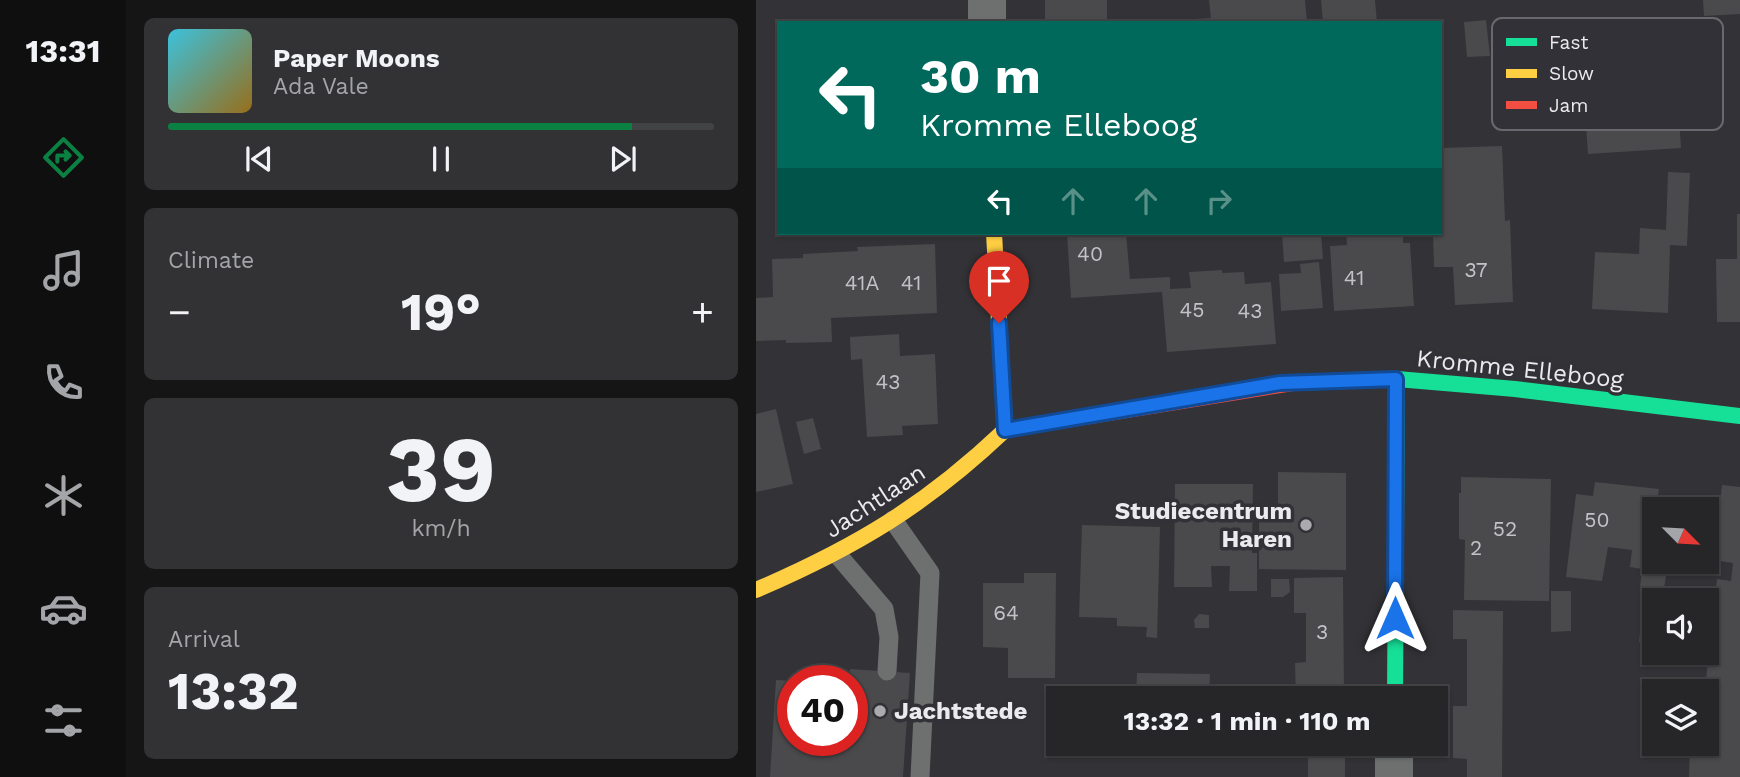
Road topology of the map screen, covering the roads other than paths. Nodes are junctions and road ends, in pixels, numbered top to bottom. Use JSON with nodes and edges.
{"nodes":[{"id":1,"x":994,"y":235,"type":"edge"},
{"id":2,"x":1396,"y":379,"type":"junction"},
{"id":3,"x":1740,"y":416,"type":"edge"},
{"id":4,"x":1005,"y":430,"type":"junction"},
{"id":5,"x":893,"y":520,"type":"junction"},
{"id":6,"x":837,"y":554,"type":"junction"},
{"id":7,"x":756,"y":590,"type":"edge"},
{"id":8,"x":887,"y":671,"type":"dead end"},
{"id":9,"x":1395,"y":686,"type":"edge"},
{"id":10,"x":1394,"y":756,"type":"edge"},
{"id":11,"x":920,"y":777,"type":"edge"},
{"id":12,"x":1394,"y":777,"type":"edge"}],
"edges":[{"from":1,"to":4,"type":"street"},
{"from":2,"to":3,"type":"street","name":"Kromme Elleboog"},
{"from":2,"to":4,"type":"street","name":"Kromme Elleboog"},
{"from":2,"to":9,"type":"street"},
{"from":4,"to":5,"type":"street","name":"Jachtlaan"},
{"from":5,"to":6,"type":"street","name":"Jachtlaan"},
{"from":5,"to":11,"type":"lane"},
{"from":6,"to":7,"type":"street","name":"Jachtlaan"},
{"from":6,"to":8,"type":"lane"},
{"from":10,"to":12,"type":"street"}]}
